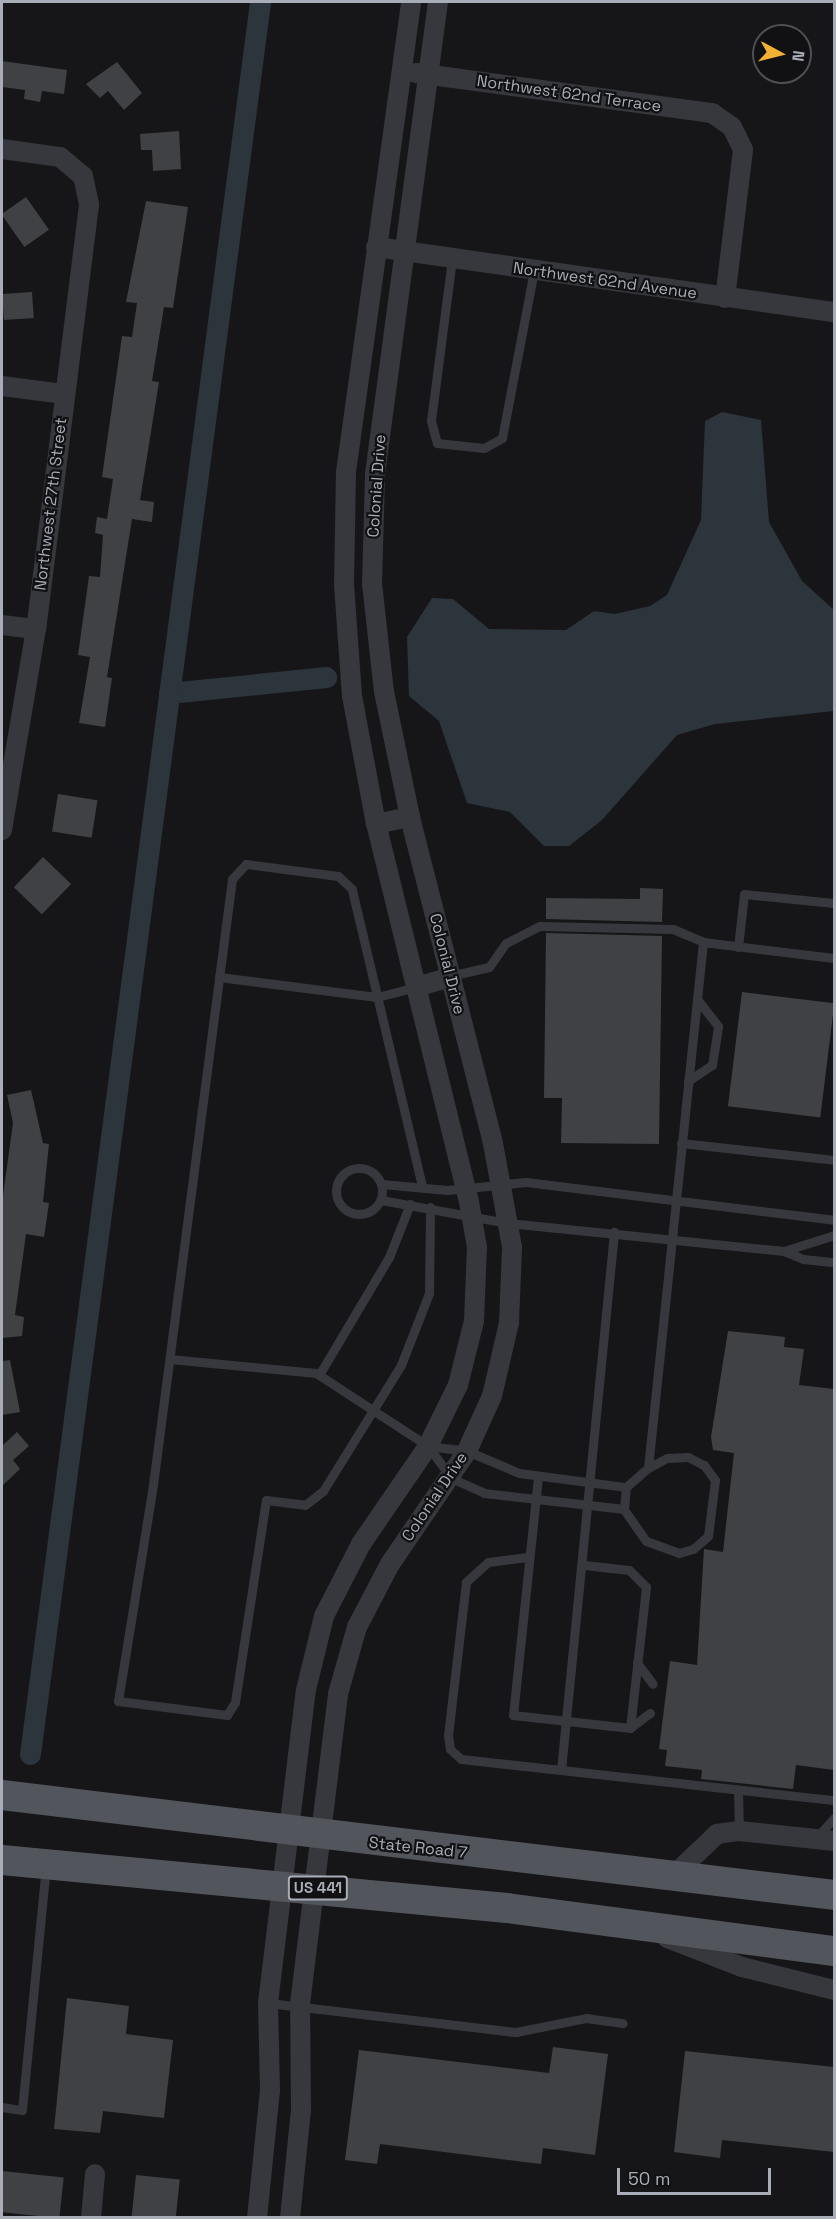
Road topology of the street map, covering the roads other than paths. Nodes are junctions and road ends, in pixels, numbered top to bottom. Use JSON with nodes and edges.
{"nodes":[{"id":1,"x":411,"y":2,"type":"edge"},
{"id":2,"x":438,"y":2,"type":"edge"},
{"id":3,"x":400,"y":71,"type":"junction"},
{"id":4,"x":427,"y":74,"type":"junction"},
{"id":5,"x":2,"y":149,"type":"edge"},
{"id":6,"x":376,"y":247,"type":"junction"},
{"id":7,"x":405,"y":252,"type":"junction"},
{"id":8,"x":452,"y":259,"type":"junction"},
{"id":9,"x":534,"y":271,"type":"junction"},
{"id":10,"x":725,"y":298,"type":"junction"},
{"id":11,"x":834,"y":312,"type":"edge"},
{"id":12,"x":2,"y":386,"type":"edge"},
{"id":13,"x":64,"y":394,"type":"junction"},
{"id":14,"x":2,"y":625,"type":"edge"},
{"id":15,"x":36,"y":629,"type":"junction"},
{"id":16,"x":384,"y":692,"type":"junction"},
{"id":17,"x":352,"y":696,"type":"junction"},
{"id":18,"x":410,"y":817,"type":"junction"},
{"id":19,"x":376,"y":824,"type":"junction"},
{"id":20,"x":2,"y":830,"type":"edge"},
{"id":21,"x":834,"y":903,"type":"edge"},
{"id":22,"x":703,"y":942,"type":"junction"},
{"id":23,"x":738,"y":947,"type":"junction"},
{"id":24,"x":834,"y":958,"type":"edge"},
{"id":25,"x":450,"y":976,"type":"junction"},
{"id":26,"x":219,"y":977,"type":"junction"},
{"id":27,"x":416,"y":987,"type":"junction"},
{"id":28,"x":377,"y":997,"type":"junction"},
{"id":29,"x":697,"y":999,"type":"junction"},
{"id":30,"x":688,"y":1081,"type":"junction"},
{"id":31,"x":681,"y":1143,"type":"junction"},
{"id":32,"x":834,"y":1160,"type":"edge"},
{"id":33,"x":382,"y":1184,"type":"junction"},
{"id":34,"x":501,"y":1184,"type":"junction"},
{"id":35,"x":422,"y":1186,"type":"junction"},
{"id":36,"x":467,"y":1189,"type":"junction"},
{"id":37,"x":381,"y":1200,"type":"junction"},
{"id":38,"x":675,"y":1200,"type":"junction"},
{"id":39,"x":411,"y":1204,"type":"junction"},
{"id":40,"x":430,"y":1207,"type":"junction"},
{"id":41,"x":472,"y":1216,"type":"junction"},
{"id":42,"x":834,"y":1220,"type":"edge"},
{"id":43,"x":508,"y":1223,"type":"junction"},
{"id":44,"x":614,"y":1232,"type":"junction"},
{"id":45,"x":834,"y":1235,"type":"edge"},
{"id":46,"x":671,"y":1238,"type":"junction"},
{"id":47,"x":784,"y":1251,"type":"junction"},
{"id":48,"x":834,"y":1263,"type":"edge"},
{"id":49,"x":170,"y":1359,"type":"junction"},
{"id":50,"x":320,"y":1375,"type":"junction"},
{"id":51,"x":374,"y":1410,"type":"junction"},
{"id":52,"x":428,"y":1446,"type":"junction"},
{"id":53,"x":467,"y":1451,"type":"junction"},
{"id":54,"x":648,"y":1468,"type":"junction"},
{"id":55,"x":538,"y":1477,"type":"junction"},
{"id":56,"x":451,"y":1478,"type":"junction"},
{"id":57,"x":592,"y":1483,"type":"junction"},
{"id":58,"x":626,"y":1487,"type":"junction"},
{"id":59,"x":534,"y":1500,"type":"junction"},
{"id":60,"x":591,"y":1506,"type":"junction"},
{"id":61,"x":624,"y":1509,"type":"junction"},
{"id":62,"x":528,"y":1557,"type":"junction"},
{"id":63,"x":584,"y":1565,"type":"junction"},
{"id":64,"x":638,"y":1663,"type":"junction"},
{"id":65,"x":653,"y":1684,"type":"dead end"},
{"id":66,"x":650,"y":1713,"type":"dead end"},
{"id":67,"x":567,"y":1720,"type":"junction"},
{"id":68,"x":630,"y":1728,"type":"junction"},
{"id":69,"x":561,"y":1770,"type":"junction"},
{"id":70,"x":738,"y":1790,"type":"junction"},
{"id":71,"x":2,"y":1795,"type":"edge"},
{"id":72,"x":834,"y":1800,"type":"edge"},
{"id":73,"x":834,"y":1818,"type":"edge"},
{"id":74,"x":739,"y":1831,"type":"junction"},
{"id":75,"x":289,"y":1833,"type":"junction"},
{"id":76,"x":319,"y":1837,"type":"junction"},
{"id":77,"x":825,"y":1840,"type":"edge"},
{"id":78,"x":2,"y":1860,"type":"edge"},
{"id":79,"x":47,"y":1865,"type":"junction"},
{"id":80,"x":673,"y":1876,"type":"junction"},
{"id":81,"x":283,"y":1885,"type":"junction"},
{"id":82,"x":315,"y":1888,"type":"junction"},
{"id":83,"x":834,"y":1894,"type":"edge"},
{"id":84,"x":634,"y":1925,"type":"junction"},
{"id":85,"x":834,"y":1951,"type":"edge"},
{"id":86,"x":834,"y":1990,"type":"edge"},
{"id":87,"x":268,"y":2003,"type":"junction"},
{"id":88,"x":300,"y":2010,"type":"junction"},
{"id":89,"x":622,"y":2023,"type":"dead end"},
{"id":90,"x":2,"y":2107,"type":"edge"},
{"id":91,"x":95,"y":2174,"type":"dead end"},
{"id":92,"x":91,"y":2217,"type":"edge"},
{"id":93,"x":257,"y":2217,"type":"edge"},
{"id":94,"x":290,"y":2217,"type":"edge"}],
"edges":[{"from":1,"to":3,"type":"street","name":"Colonial Drive"},
{"from":2,"to":4,"type":"street","name":"Colonial Drive"},
{"from":3,"to":4,"type":"street","name":"Northwest 62nd Terrace"},
{"from":3,"to":6,"type":"street","name":"Colonial Drive"},
{"from":4,"to":7,"type":"street","name":"Colonial Drive"},
{"from":4,"to":10,"type":"street","name":"Northwest 62nd Terrace"},
{"from":5,"to":13,"type":"street","name":"Northwest 27th Street"},
{"from":6,"to":7,"type":"street","name":"Northwest 62nd Avenue"},
{"from":6,"to":17,"type":"street","name":"Colonial Drive"},
{"from":7,"to":8,"type":"street","name":"Northwest 62nd Avenue"},
{"from":7,"to":16,"type":"street","name":"Colonial Drive"},
{"from":8,"to":9,"type":"street","name":"Northwest 62nd Avenue"},
{"from":8,"to":9,"type":"lane"},
{"from":9,"to":10,"type":"street","name":"Northwest 62nd Avenue"},
{"from":10,"to":11,"type":"street","name":"Northwest 62nd Avenue"},
{"from":12,"to":13,"type":"street"},
{"from":13,"to":15,"type":"street","name":"Northwest 27th Street"},
{"from":14,"to":15,"type":"street"},
{"from":15,"to":20,"type":"street","name":"Northwest 27th Street"},
{"from":16,"to":17,"type":"street"},
{"from":16,"to":18,"type":"street","name":"Colonial Drive"},
{"from":17,"to":19,"type":"street","name":"Colonial Drive"},
{"from":18,"to":19,"type":"street"},
{"from":18,"to":25,"type":"street","name":"Colonial Drive"},
{"from":19,"to":27,"type":"street","name":"Colonial Drive"},
{"from":21,"to":23,"type":"lane"},
{"from":22,"to":23,"type":"lane"},
{"from":22,"to":25,"type":"lane"},
{"from":22,"to":29,"type":"lane"},
{"from":23,"to":24,"type":"lane"},
{"from":25,"to":27,"type":"street"},
{"from":25,"to":34,"type":"street","name":"Colonial Drive"},
{"from":26,"to":28,"type":"lane"},
{"from":26,"to":28,"type":"lane"},
{"from":26,"to":49,"type":"lane"},
{"from":27,"to":28,"type":"lane"},
{"from":27,"to":36,"type":"street","name":"Colonial Drive"},
{"from":28,"to":35,"type":"lane"},
{"from":29,"to":30,"type":"lane"},
{"from":29,"to":30,"type":"lane"},
{"from":30,"to":31,"type":"lane"},
{"from":31,"to":32,"type":"lane"},
{"from":31,"to":38,"type":"lane"},
{"from":33,"to":35,"type":"lane"},
{"from":33,"to":37,"type":"lane"},
{"from":33,"to":37,"type":"lane"},
{"from":34,"to":36,"type":"lane"},
{"from":34,"to":38,"type":"lane"},
{"from":34,"to":43,"type":"street","name":"Colonial Drive"},
{"from":35,"to":36,"type":"lane"},
{"from":36,"to":41,"type":"street","name":"Colonial Drive"},
{"from":37,"to":39,"type":"lane"},
{"from":38,"to":42,"type":"lane"},
{"from":38,"to":46,"type":"lane"},
{"from":39,"to":40,"type":"lane"},
{"from":39,"to":50,"type":"lane"},
{"from":40,"to":41,"type":"lane"},
{"from":40,"to":51,"type":"lane"},
{"from":41,"to":43,"type":"lane"},
{"from":41,"to":52,"type":"street","name":"Colonial Drive"},
{"from":43,"to":44,"type":"lane"},
{"from":43,"to":53,"type":"street","name":"Colonial Drive"},
{"from":44,"to":46,"type":"lane"},
{"from":44,"to":57,"type":"lane"},
{"from":45,"to":47,"type":"lane"},
{"from":46,"to":47,"type":"lane"},
{"from":46,"to":54,"type":"lane"},
{"from":47,"to":48,"type":"lane"},
{"from":49,"to":50,"type":"lane"},
{"from":49,"to":51,"type":"lane"},
{"from":50,"to":51,"type":"lane"},
{"from":51,"to":52,"type":"lane"},
{"from":52,"to":53,"type":"lane"},
{"from":52,"to":56,"type":"lane"},
{"from":52,"to":75,"type":"street","name":"Colonial Drive"},
{"from":53,"to":55,"type":"lane"},
{"from":53,"to":56,"type":"street","name":"Colonial Drive"},
{"from":54,"to":58,"type":"lane"},
{"from":54,"to":61,"type":"lane"},
{"from":55,"to":57,"type":"lane"},
{"from":55,"to":59,"type":"lane"},
{"from":56,"to":59,"type":"lane"},
{"from":56,"to":76,"type":"street","name":"Colonial Drive"},
{"from":57,"to":58,"type":"lane"},
{"from":57,"to":60,"type":"lane"},
{"from":58,"to":61,"type":"lane"},
{"from":59,"to":60,"type":"lane"},
{"from":59,"to":62,"type":"lane"},
{"from":60,"to":61,"type":"lane"},
{"from":60,"to":63,"type":"lane"},
{"from":62,"to":67,"type":"lane"},
{"from":62,"to":69,"type":"lane"},
{"from":63,"to":64,"type":"lane"},
{"from":63,"to":67,"type":"lane"},
{"from":64,"to":65,"type":"lane"},
{"from":64,"to":68,"type":"lane"},
{"from":66,"to":68,"type":"lane"},
{"from":67,"to":68,"type":"lane"},
{"from":67,"to":69,"type":"lane"},
{"from":69,"to":70,"type":"lane"},
{"from":70,"to":72,"type":"lane"},
{"from":70,"to":74,"type":"lane"},
{"from":71,"to":75,"type":"main road","name":"State Road 7"},
{"from":73,"to":77,"type":"lane"},
{"from":74,"to":77,"type":"street"},
{"from":74,"to":80,"type":"street"},
{"from":75,"to":76,"type":"main road","name":"State Road 7"},
{"from":75,"to":81,"type":"street","name":"Colonial Drive"},
{"from":76,"to":80,"type":"main road","name":"State Road 7"},
{"from":76,"to":82,"type":"street","name":"Colonial Drive"},
{"from":78,"to":79,"type":"main road","number":"US 441"},
{"from":79,"to":81,"type":"main road","number":"US 441"},
{"from":79,"to":90,"type":"lane"},
{"from":80,"to":83,"type":"main road","name":"State Road 7"},
{"from":81,"to":82,"type":"main road","number":"US 441"},
{"from":81,"to":87,"type":"street","name":"Colonial Drive"},
{"from":82,"to":84,"type":"main road","number":"US 441"},
{"from":82,"to":88,"type":"street","name":"Colonial Drive"},
{"from":84,"to":85,"type":"main road","number":"US 441"},
{"from":84,"to":86,"type":"street"},
{"from":87,"to":88,"type":"lane"},
{"from":87,"to":93,"type":"street","name":"Colonial Drive"},
{"from":88,"to":89,"type":"lane"},
{"from":88,"to":94,"type":"street","name":"Colonial Drive"},
{"from":91,"to":92,"type":"street"}]}
